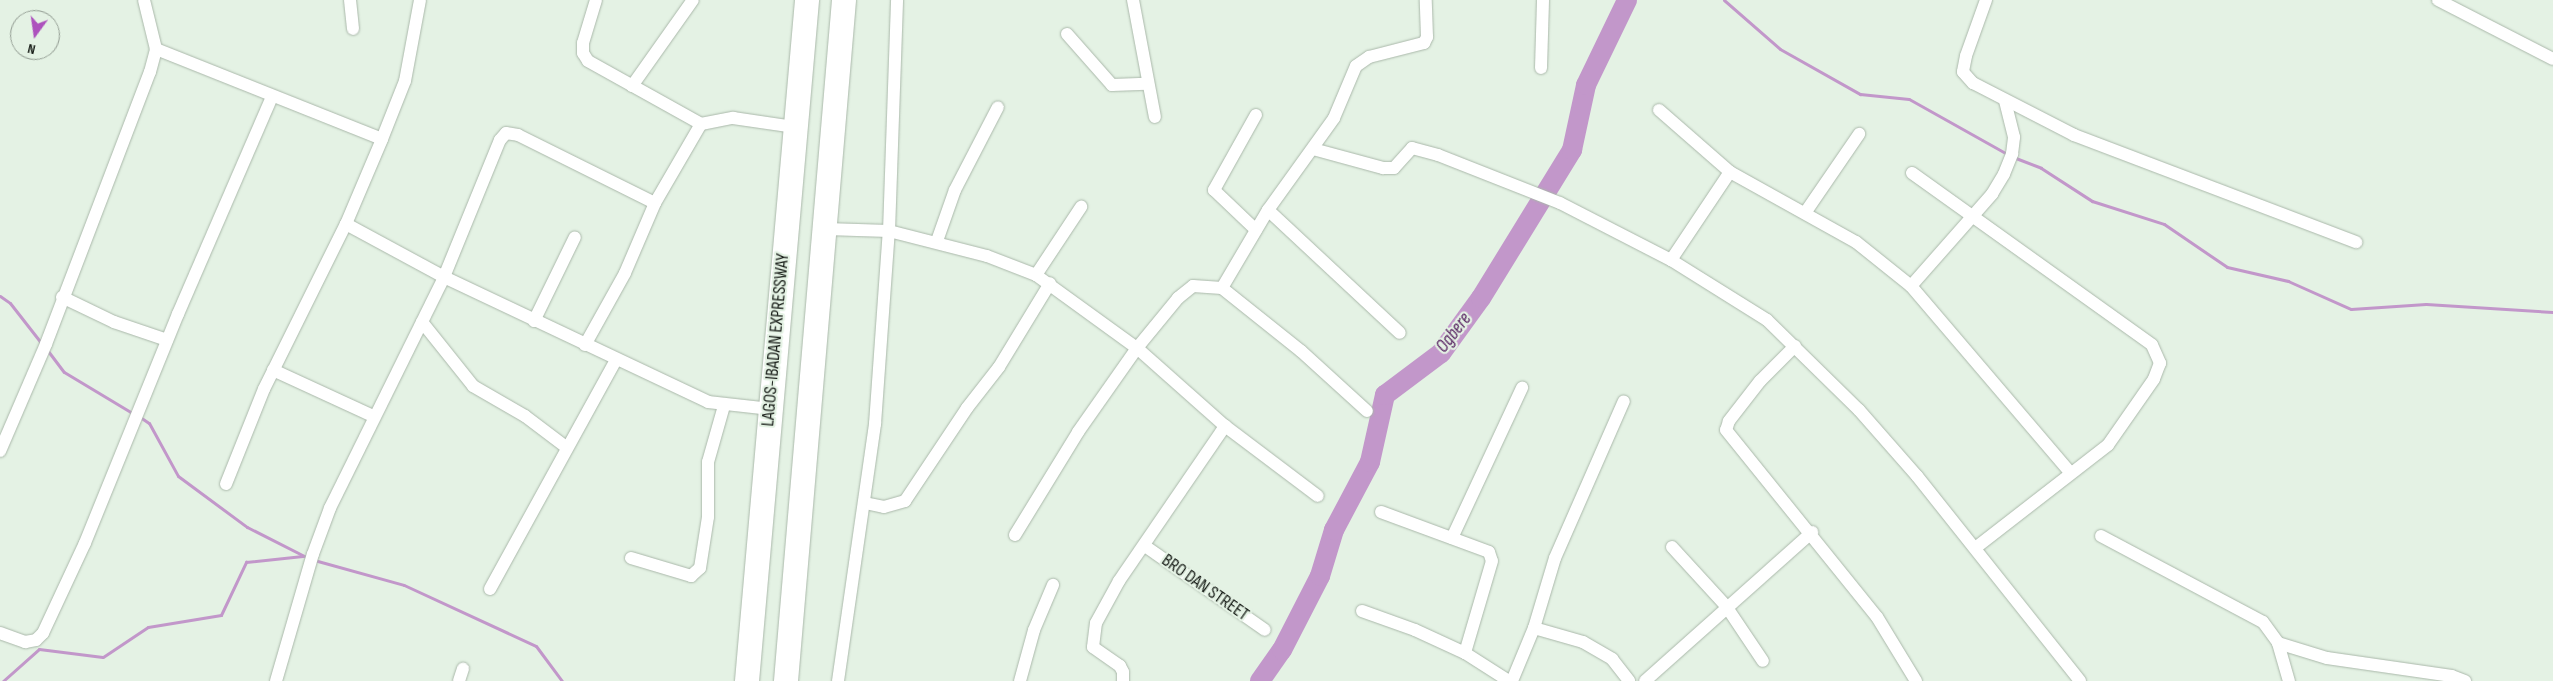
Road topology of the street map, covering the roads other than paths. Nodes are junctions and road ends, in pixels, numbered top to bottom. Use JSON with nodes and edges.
{"nodes":[{"id":1,"x":144,"y":0,"type":"edge"},
{"id":2,"x":350,"y":0,"type":"edge"},
{"id":3,"x":420,"y":0,"type":"edge"},
{"id":4,"x":596,"y":0,"type":"edge"},
{"id":5,"x":693,"y":0,"type":"edge"},
{"id":6,"x":807,"y":0,"type":"edge"},
{"id":7,"x":844,"y":0,"type":"edge"},
{"id":8,"x":897,"y":0,"type":"edge"},
{"id":9,"x":1133,"y":0,"type":"edge"},
{"id":10,"x":1426,"y":0,"type":"edge"},
{"id":11,"x":1544,"y":0,"type":"edge"},
{"id":12,"x":1986,"y":0,"type":"edge"},
{"id":13,"x":2438,"y":0,"type":"edge"},
{"id":14,"x":353,"y":29,"type":"dead end"},
{"id":15,"x":1067,"y":34,"type":"dead end"},
{"id":16,"x":156,"y":49,"type":"junction"},
{"id":17,"x":2553,"y":59,"type":"edge"},
{"id":18,"x":1541,"y":68,"type":"dead end"},
{"id":19,"x":1146,"y":84,"type":"junction"},
{"id":20,"x":632,"y":86,"type":"junction"},
{"id":21,"x":272,"y":97,"type":"junction"},
{"id":22,"x":2006,"y":102,"type":"junction"},
{"id":23,"x":998,"y":107,"type":"dead end"},
{"id":24,"x":1659,"y":110,"type":"dead end"},
{"id":25,"x":1256,"y":115,"type":"dead end"},
{"id":26,"x":1155,"y":116,"type":"dead end"},
{"id":27,"x":702,"y":124,"type":"junction"},
{"id":28,"x":795,"y":127,"type":"junction"},
{"id":29,"x":1859,"y":134,"type":"dead end"},
{"id":30,"x":382,"y":139,"type":"junction"},
{"id":31,"x":1313,"y":149,"type":"junction"},
{"id":32,"x":1730,"y":172,"type":"junction"},
{"id":33,"x":1912,"y":173,"type":"dead end"},
{"id":34,"x":655,"y":203,"type":"junction"},
{"id":35,"x":1081,"y":207,"type":"dead end"},
{"id":36,"x":1268,"y":210,"type":"junction"},
{"id":37,"x":1805,"y":213,"type":"junction"},
{"id":38,"x":1972,"y":214,"type":"junction"},
{"id":39,"x":346,"y":224,"type":"junction"},
{"id":40,"x":826,"y":229,"type":"junction"},
{"id":41,"x":1256,"y":230,"type":"junction"},
{"id":42,"x":889,"y":231,"type":"junction"},
{"id":43,"x":575,"y":237,"type":"dead end"},
{"id":44,"x":937,"y":241,"type":"junction"},
{"id":45,"x":2356,"y":242,"type":"dead end"},
{"id":46,"x":1671,"y":260,"type":"junction"},
{"id":47,"x":1036,"y":275,"type":"junction"},
{"id":48,"x":444,"y":277,"type":"junction"},
{"id":49,"x":1050,"y":283,"type":"junction"},
{"id":50,"x":1911,"y":286,"type":"junction"},
{"id":51,"x":1222,"y":288,"type":"junction"},
{"id":52,"x":62,"y":297,"type":"junction"},
{"id":53,"x":534,"y":321,"type":"junction"},
{"id":54,"x":422,"y":322,"type":"junction"},
{"id":55,"x":1400,"y":333,"type":"dead end"},
{"id":56,"x":167,"y":340,"type":"junction"},
{"id":57,"x":585,"y":345,"type":"junction"},
{"id":58,"x":1795,"y":346,"type":"junction"},
{"id":59,"x":1137,"y":348,"type":"junction"},
{"id":60,"x":616,"y":360,"type":"junction"},
{"id":61,"x":273,"y":370,"type":"junction"},
{"id":62,"x":1522,"y":388,"type":"dead end"},
{"id":63,"x":1624,"y":400,"type":"dead end"},
{"id":64,"x":724,"y":406,"type":"junction"},
{"id":65,"x":771,"y":409,"type":"junction"},
{"id":66,"x":1367,"y":411,"type":"dead end"},
{"id":67,"x":373,"y":416,"type":"junction"},
{"id":68,"x":1225,"y":426,"type":"junction"},
{"id":69,"x":566,"y":447,"type":"junction"},
{"id":70,"x":0,"y":451,"type":"edge"},
{"id":71,"x":2070,"y":472,"type":"junction"},
{"id":72,"x":226,"y":484,"type":"dead end"},
{"id":73,"x":1318,"y":496,"type":"dead end"},
{"id":74,"x":865,"y":503,"type":"junction"},
{"id":75,"x":1381,"y":512,"type":"dead end"},
{"id":76,"x":1812,"y":532,"type":"junction"},
{"id":77,"x":1015,"y":535,"type":"dead end"},
{"id":78,"x":2101,"y":536,"type":"dead end"},
{"id":79,"x":1452,"y":538,"type":"junction"},
{"id":80,"x":1145,"y":546,"type":"junction"},
{"id":81,"x":1672,"y":547,"type":"dead end"},
{"id":82,"x":1975,"y":548,"type":"junction"},
{"id":83,"x":631,"y":558,"type":"dead end"},
{"id":84,"x":1053,"y":585,"type":"dead end"},
{"id":85,"x":490,"y":589,"type":"dead end"},
{"id":86,"x":1726,"y":606,"type":"junction"},
{"id":87,"x":1362,"y":611,"type":"dead end"},
{"id":88,"x":1534,"y":628,"type":"junction"},
{"id":89,"x":1265,"y":630,"type":"dead end"},
{"id":90,"x":0,"y":634,"type":"edge"},
{"id":91,"x":2278,"y":643,"type":"junction"},
{"id":92,"x":1465,"y":653,"type":"junction"},
{"id":93,"x":1763,"y":661,"type":"dead end"},
{"id":94,"x":276,"y":681,"type":"edge"},
{"id":95,"x":747,"y":681,"type":"edge"},
{"id":96,"x":786,"y":681,"type":"edge"},
{"id":97,"x":838,"y":681,"type":"edge"},
{"id":98,"x":1020,"y":681,"type":"edge"},
{"id":99,"x":1122,"y":681,"type":"edge"},
{"id":100,"x":1511,"y":681,"type":"edge"},
{"id":101,"x":1628,"y":681,"type":"edge"},
{"id":102,"x":1645,"y":681,"type":"edge"},
{"id":103,"x":1916,"y":681,"type":"edge"},
{"id":104,"x":2080,"y":681,"type":"edge"},
{"id":105,"x":2289,"y":681,"type":"edge"},
{"id":106,"x":2465,"y":681,"type":"edge"}],
"edges":[{"from":1,"to":16,"type":"street"},
{"from":2,"to":14,"type":"street"},
{"from":3,"to":30,"type":"street"},
{"from":4,"to":20,"type":"street"},
{"from":5,"to":20,"type":"street"},
{"from":6,"to":28,"type":"highway","name":"LAGOS-IBADAN EXPRESSWAY"},
{"from":7,"to":40,"type":"highway"},
{"from":8,"to":42,"type":"street"},
{"from":9,"to":19,"type":"street"},
{"from":10,"to":31,"type":"street"},
{"from":11,"to":18,"type":"street"},
{"from":12,"to":22,"type":"street"},
{"from":13,"to":17,"type":"street"},
{"from":15,"to":19,"type":"street"},
{"from":16,"to":21,"type":"street"},
{"from":16,"to":52,"type":"street"},
{"from":19,"to":26,"type":"street"},
{"from":20,"to":27,"type":"street"},
{"from":21,"to":30,"type":"street"},
{"from":21,"to":56,"type":"street"},
{"from":22,"to":38,"type":"street"},
{"from":22,"to":45,"type":"street"},
{"from":23,"to":44,"type":"street"},
{"from":24,"to":32,"type":"street"},
{"from":25,"to":41,"type":"street"},
{"from":27,"to":28,"type":"street"},
{"from":27,"to":34,"type":"street"},
{"from":28,"to":65,"type":"highway","name":"LAGOS-IBADAN EXPRESSWAY"},
{"from":29,"to":37,"type":"street"},
{"from":30,"to":39,"type":"street"},
{"from":31,"to":36,"type":"street"},
{"from":31,"to":46,"type":"street"},
{"from":32,"to":37,"type":"street"},
{"from":32,"to":46,"type":"street"},
{"from":33,"to":38,"type":"street"},
{"from":34,"to":48,"type":"street"},
{"from":34,"to":57,"type":"street"},
{"from":35,"to":47,"type":"street"},
{"from":36,"to":41,"type":"street"},
{"from":36,"to":55,"type":"street"},
{"from":37,"to":50,"type":"street"},
{"from":38,"to":50,"type":"street"},
{"from":38,"to":71,"type":"street"},
{"from":39,"to":48,"type":"street"},
{"from":39,"to":61,"type":"street"},
{"from":40,"to":42,"type":"street"},
{"from":40,"to":96,"type":"highway"},
{"from":41,"to":51,"type":"street"},
{"from":42,"to":44,"type":"street"},
{"from":42,"to":74,"type":"street"},
{"from":43,"to":53,"type":"street"},
{"from":44,"to":47,"type":"street"},
{"from":46,"to":58,"type":"street"},
{"from":47,"to":49,"type":"street"},
{"from":48,"to":53,"type":"street"},
{"from":48,"to":54,"type":"street"},
{"from":49,"to":59,"type":"street"},
{"from":49,"to":74,"type":"street"},
{"from":50,"to":71,"type":"street"},
{"from":51,"to":59,"type":"street"},
{"from":51,"to":66,"type":"street"},
{"from":52,"to":56,"type":"street"},
{"from":52,"to":70,"type":"street"},
{"from":53,"to":57,"type":"street"},
{"from":54,"to":67,"type":"street"},
{"from":54,"to":69,"type":"street"},
{"from":56,"to":90,"type":"street"},
{"from":57,"to":60,"type":"street"},
{"from":58,"to":76,"type":"street"},
{"from":58,"to":82,"type":"street"},
{"from":59,"to":68,"type":"street"},
{"from":59,"to":77,"type":"street"},
{"from":60,"to":64,"type":"street"},
{"from":60,"to":69,"type":"street"},
{"from":61,"to":67,"type":"street"},
{"from":61,"to":72,"type":"street"},
{"from":62,"to":79,"type":"street"},
{"from":63,"to":88,"type":"street"},
{"from":64,"to":65,"type":"street"},
{"from":64,"to":83,"type":"street"},
{"from":65,"to":95,"type":"highway","name":"LAGOS-IBADAN EXPRESSWAY"},
{"from":67,"to":94,"type":"street"},
{"from":68,"to":73,"type":"street"},
{"from":68,"to":80,"type":"street"},
{"from":69,"to":85,"type":"street"},
{"from":71,"to":82,"type":"street"},
{"from":74,"to":97,"type":"street"},
{"from":75,"to":79,"type":"street"},
{"from":76,"to":86,"type":"street"},
{"from":76,"to":103,"type":"street"},
{"from":78,"to":91,"type":"street"},
{"from":79,"to":92,"type":"street"},
{"from":80,"to":89,"type":"street","name":"BRO DAN STREET"},
{"from":80,"to":99,"type":"street"},
{"from":81,"to":86,"type":"street"},
{"from":82,"to":104,"type":"street"},
{"from":84,"to":98,"type":"street"},
{"from":86,"to":93,"type":"street"},
{"from":86,"to":102,"type":"street"},
{"from":87,"to":92,"type":"street"},
{"from":88,"to":100,"type":"street"},
{"from":88,"to":101,"type":"street"},
{"from":91,"to":105,"type":"street"},
{"from":91,"to":106,"type":"street"},
{"from":92,"to":100,"type":"street"}]}
